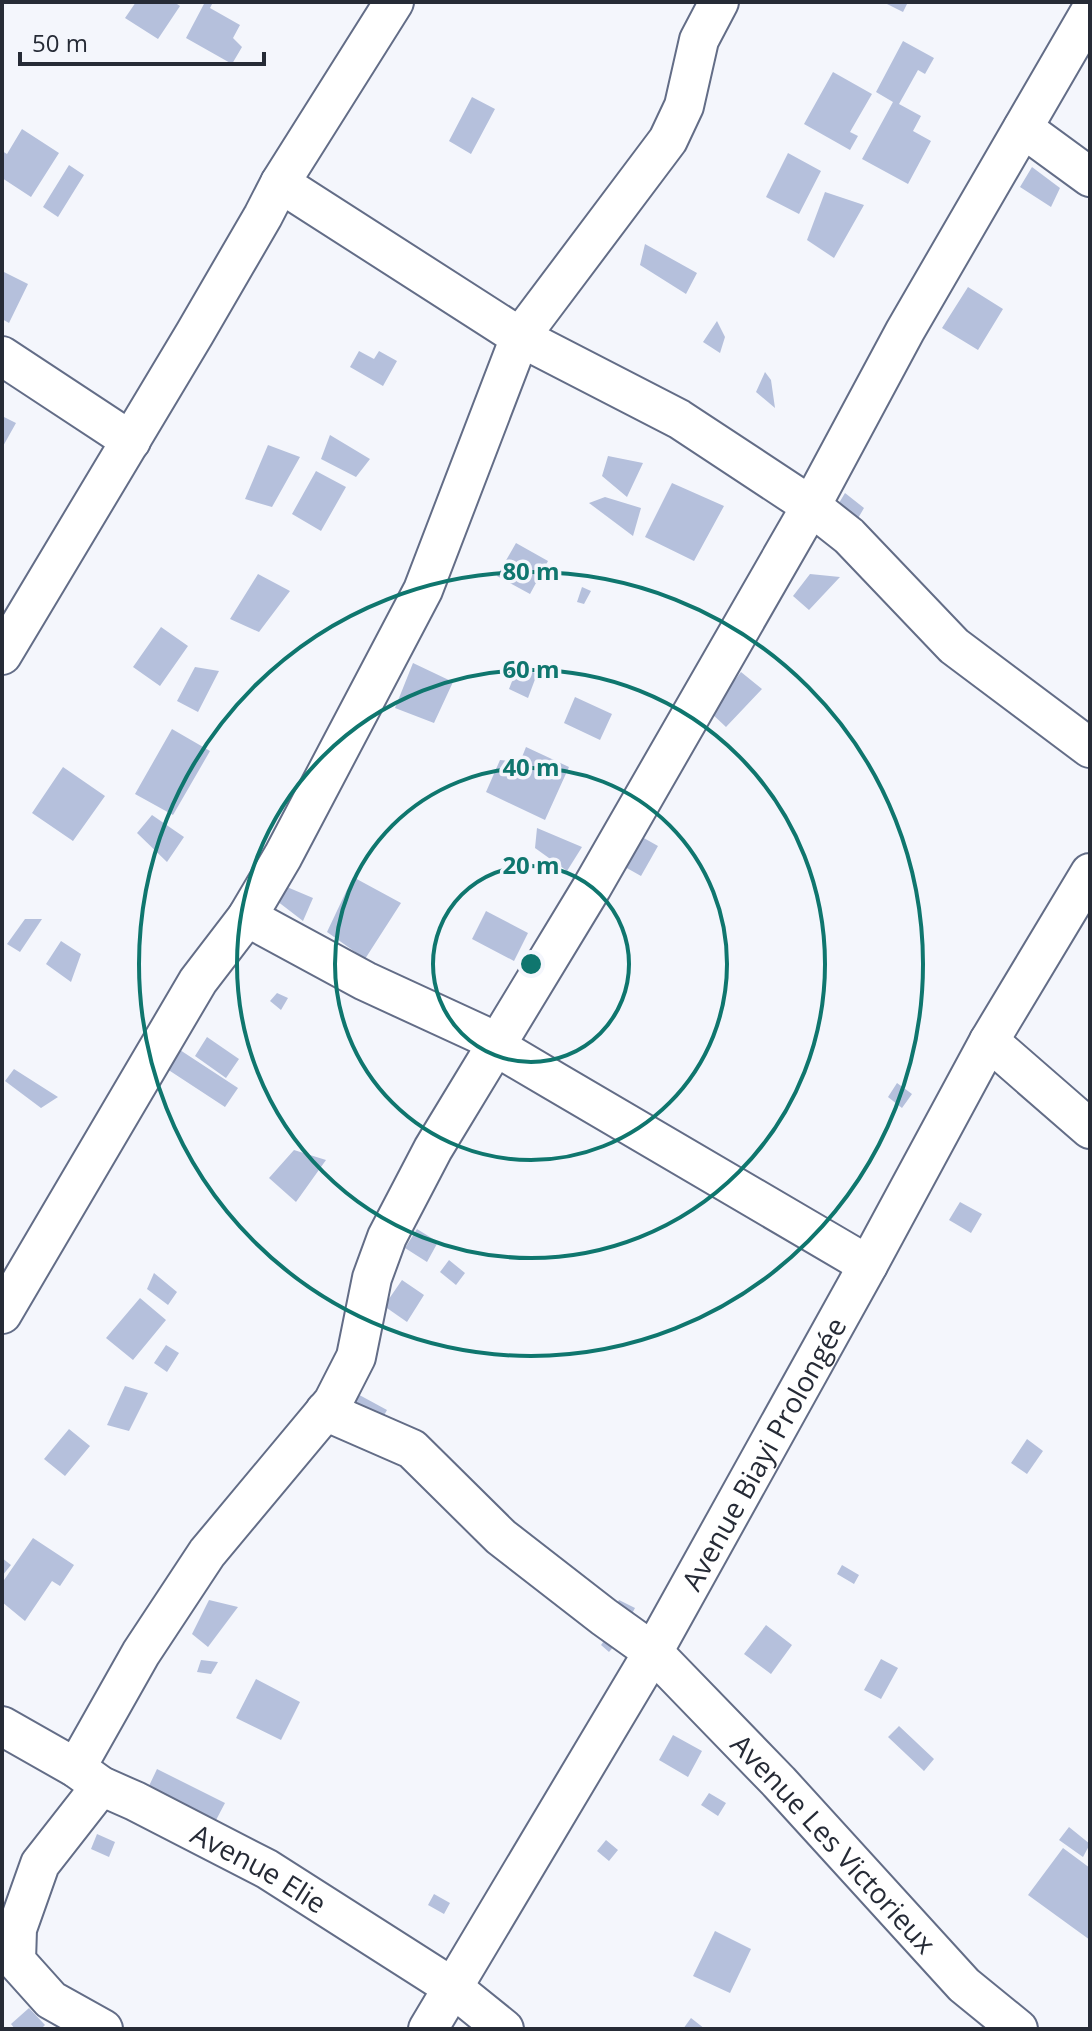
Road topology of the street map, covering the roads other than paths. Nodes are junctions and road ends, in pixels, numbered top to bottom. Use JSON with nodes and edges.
{"nodes":[{"id":1,"x":394,"y":2,"type":"edge"},
{"id":2,"x":719,"y":2,"type":"edge"},
{"id":3,"x":1090,"y":12,"type":"edge"},
{"id":4,"x":1023,"y":128,"type":"junction"},
{"id":5,"x":1090,"y":177,"type":"edge"},
{"id":6,"x":280,"y":183,"type":"junction"},
{"id":7,"x":520,"y":337,"type":"junction"},
{"id":8,"x":2,"y":356,"type":"edge"},
{"id":9,"x":131,"y":441,"type":"junction"},
{"id":10,"x":811,"y":506,"type":"junction"},
{"id":11,"x":2,"y":655,"type":"edge"},
{"id":12,"x":1090,"y":748,"type":"edge"},
{"id":13,"x":1090,"y":873,"type":"edge"},
{"id":14,"x":247,"y":917,"type":"junction"},
{"id":15,"x":989,"y":1041,"type":"junction"},
{"id":16,"x":495,"y":1046,"type":"junction"},
{"id":17,"x":1090,"y":1129,"type":"edge"},
{"id":18,"x":868,"y":1265,"type":"junction"},
{"id":19,"x":2,"y":1314,"type":"edge"},
{"id":20,"x":325,"y":1411,"type":"junction"},
{"id":21,"x":653,"y":1652,"type":"junction"},
{"id":22,"x":2,"y":1726,"type":"edge"},
{"id":23,"x":88,"y":1777,"type":"junction"},
{"id":24,"x":452,"y":1987,"type":"junction"},
{"id":25,"x":103,"y":2029,"type":"edge"},
{"id":26,"x":428,"y":2029,"type":"edge"},
{"id":27,"x":504,"y":2029,"type":"edge"},
{"id":28,"x":1018,"y":2029,"type":"edge"}],
"edges":[{"from":1,"to":6,"type":"street"},
{"from":2,"to":7,"type":"street"},
{"from":3,"to":4,"type":"street"},
{"from":4,"to":5,"type":"street"},
{"from":4,"to":10,"type":"street"},
{"from":6,"to":7,"type":"street"},
{"from":6,"to":9,"type":"street"},
{"from":7,"to":10,"type":"street"},
{"from":7,"to":14,"type":"street"},
{"from":8,"to":9,"type":"street"},
{"from":9,"to":11,"type":"street"},
{"from":10,"to":12,"type":"street"},
{"from":10,"to":16,"type":"street"},
{"from":13,"to":15,"type":"street","name":"Avenue Biayi Prolongée"},
{"from":14,"to":16,"type":"street"},
{"from":14,"to":19,"type":"street"},
{"from":15,"to":17,"type":"street"},
{"from":15,"to":18,"type":"street","name":"Avenue Biayi Prolongée"},
{"from":16,"to":18,"type":"street"},
{"from":16,"to":20,"type":"street"},
{"from":18,"to":21,"type":"street","name":"Avenue Biayi Prolongée"},
{"from":20,"to":21,"type":"street","name":"Avenue Les Victorieux"},
{"from":20,"to":23,"type":"street"},
{"from":21,"to":24,"type":"street","name":"Avenue Biayi Prolongée"},
{"from":21,"to":28,"type":"street","name":"Avenue Les Victorieux"},
{"from":22,"to":23,"type":"street","name":"Avenue Elie"},
{"from":23,"to":24,"type":"street","name":"Avenue Elie"},
{"from":23,"to":25,"type":"street"},
{"from":24,"to":26,"type":"street","name":"Avenue Biayi Prolongée"},
{"from":24,"to":27,"type":"street","name":"Avenue Elie"}]}
